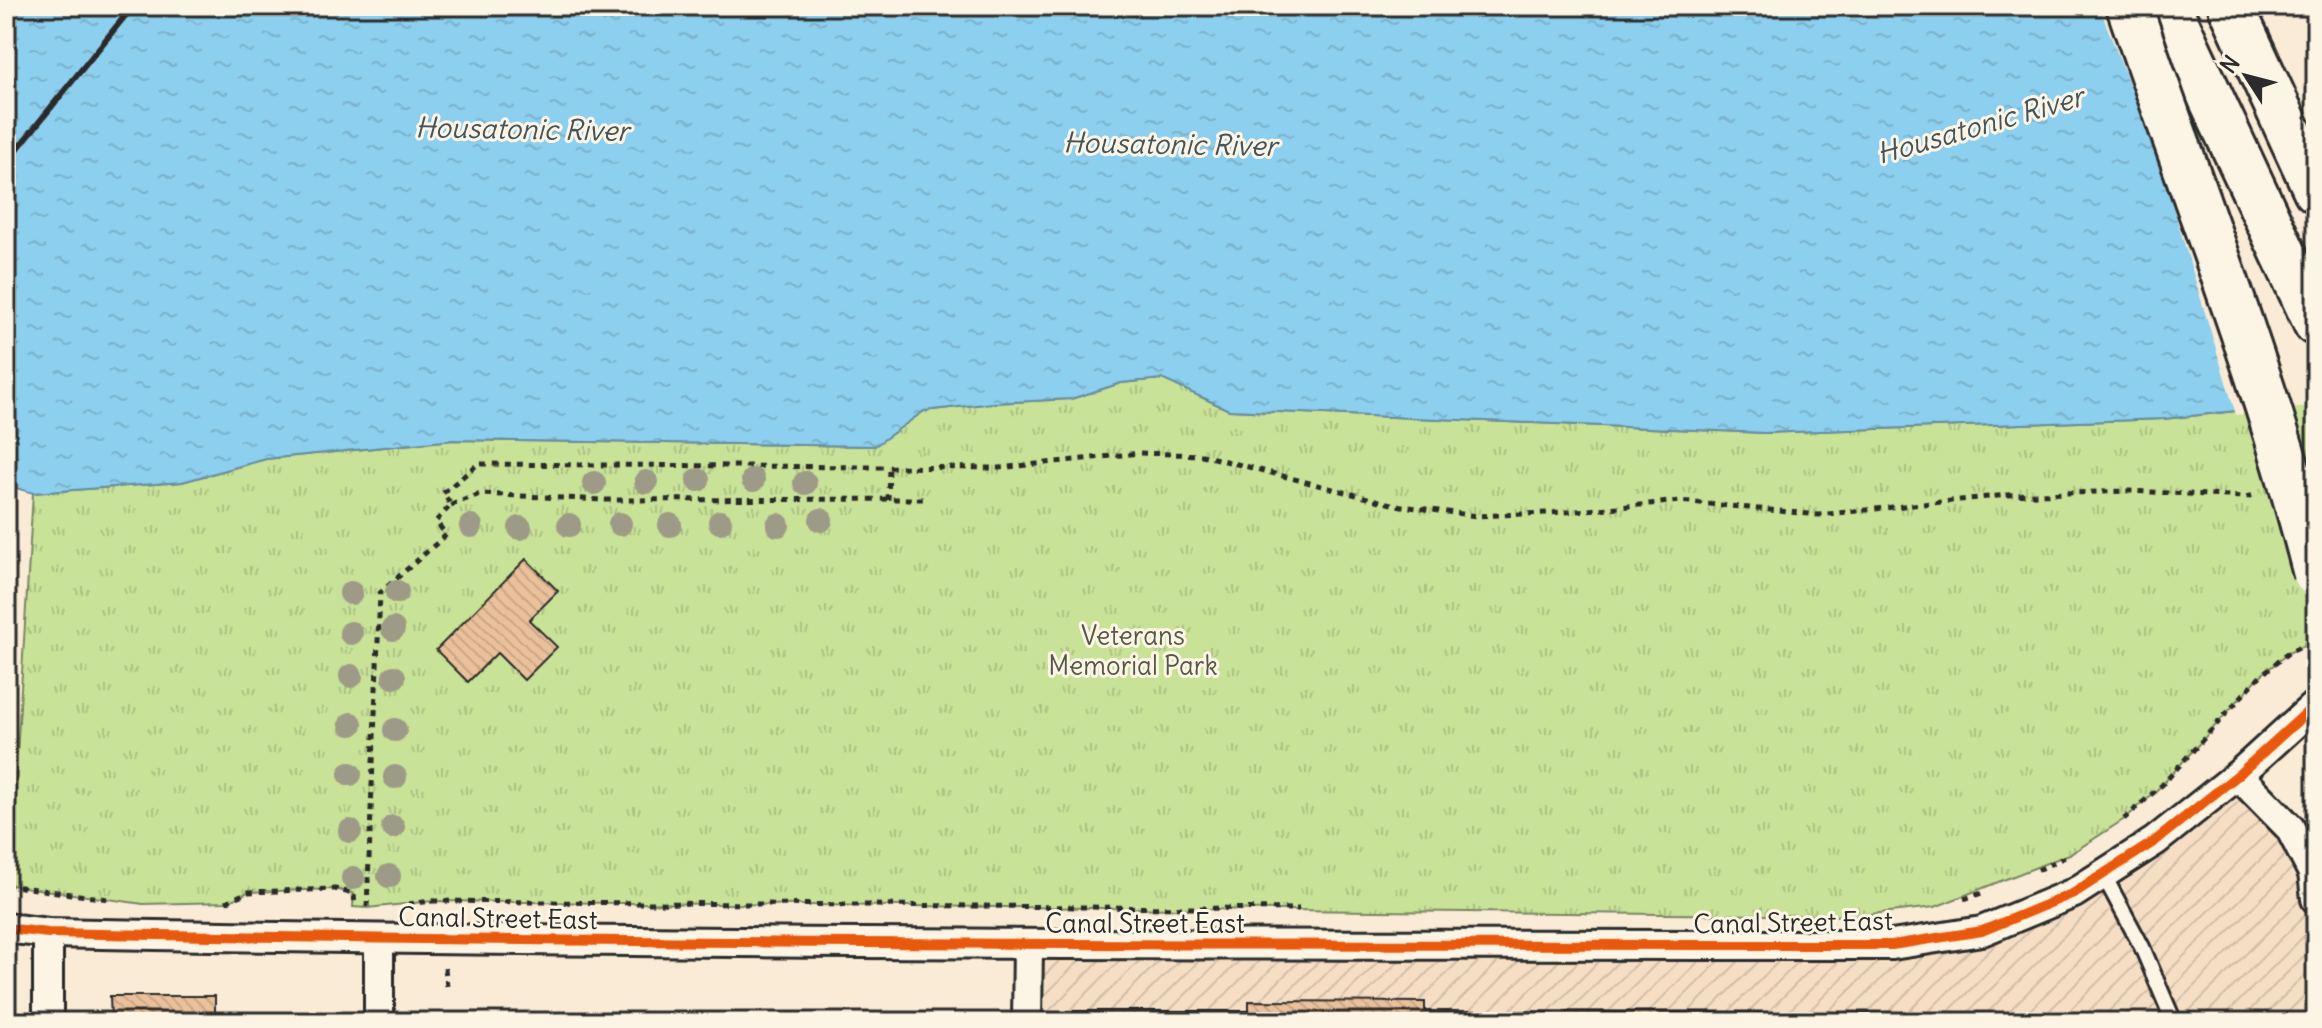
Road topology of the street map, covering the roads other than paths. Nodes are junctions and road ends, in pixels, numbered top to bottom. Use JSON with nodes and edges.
{"nodes":[{"id":1,"x":2129,"y":6,"type":"edge"},
{"id":2,"x":2168,"y":6,"type":"edge"},
{"id":3,"x":2231,"y":6,"type":"edge"},
{"id":4,"x":2316,"y":190,"type":"edge"},
{"id":5,"x":2316,"y":323,"type":"edge"},
{"id":6,"x":2316,"y":574,"type":"edge"},
{"id":7,"x":2316,"y":704,"type":"edge"},
{"id":8,"x":2238,"y":775,"type":"junction"},
{"id":9,"x":2103,"y":874,"type":"junction"},
{"id":10,"x":2316,"y":899,"type":"edge"},
{"id":11,"x":6,"y":928,"type":"edge"},
{"id":12,"x":48,"y":933,"type":"junction"},
{"id":13,"x":379,"y":939,"type":"junction"},
{"id":14,"x":1028,"y":945,"type":"junction"},
{"id":15,"x":48,"y":1022,"type":"edge"},
{"id":16,"x":379,"y":1022,"type":"edge"},
{"id":17,"x":1027,"y":1022,"type":"edge"},
{"id":18,"x":2174,"y":1022,"type":"edge"}],
"edges":[{"from":1,"to":6,"type":"highway","bridge":true},
{"from":2,"to":5,"type":"highway"},
{"from":3,"to":4,"type":"highway"},
{"from":7,"to":8,"type":"street","name":"Canal Street East"},
{"from":8,"to":9,"type":"street","name":"Canal Street East"},
{"from":8,"to":10,"type":"street"},
{"from":9,"to":14,"type":"street","name":"Canal Street East"},
{"from":9,"to":18,"type":"lane"},
{"from":11,"to":12,"type":"street","name":"Canal Street East"},
{"from":12,"to":13,"type":"street","name":"Canal Street East"},
{"from":12,"to":15,"type":"street"},
{"from":13,"to":14,"type":"street","name":"Canal Street East"},
{"from":13,"to":16,"type":"street"},
{"from":14,"to":17,"type":"street"}]}
